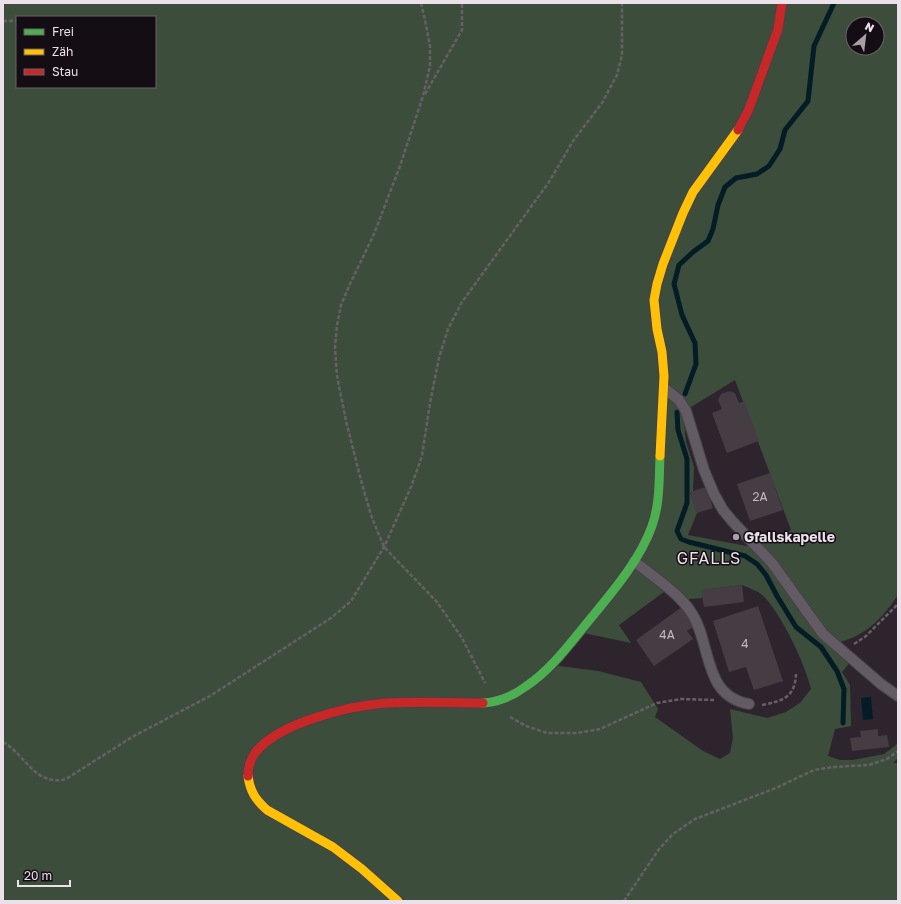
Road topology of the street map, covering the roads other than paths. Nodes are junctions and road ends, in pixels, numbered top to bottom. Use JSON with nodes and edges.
{"nodes":[{"id":1,"x":782,"y":3,"type":"edge"},
{"id":2,"x":664,"y":388,"type":"junction"},
{"id":3,"x":634,"y":561,"type":"junction"},
{"id":4,"x":898,"y":696,"type":"edge"},
{"id":5,"x":749,"y":704,"type":"road end"},
{"id":6,"x":398,"y":901,"type":"edge"}],
"edges":[{"from":1,"to":2,"type":"street"},
{"from":2,"to":3,"type":"street"},
{"from":2,"to":4,"type":"lane"},
{"from":3,"to":5,"type":"lane"},
{"from":3,"to":6,"type":"street"}]}
